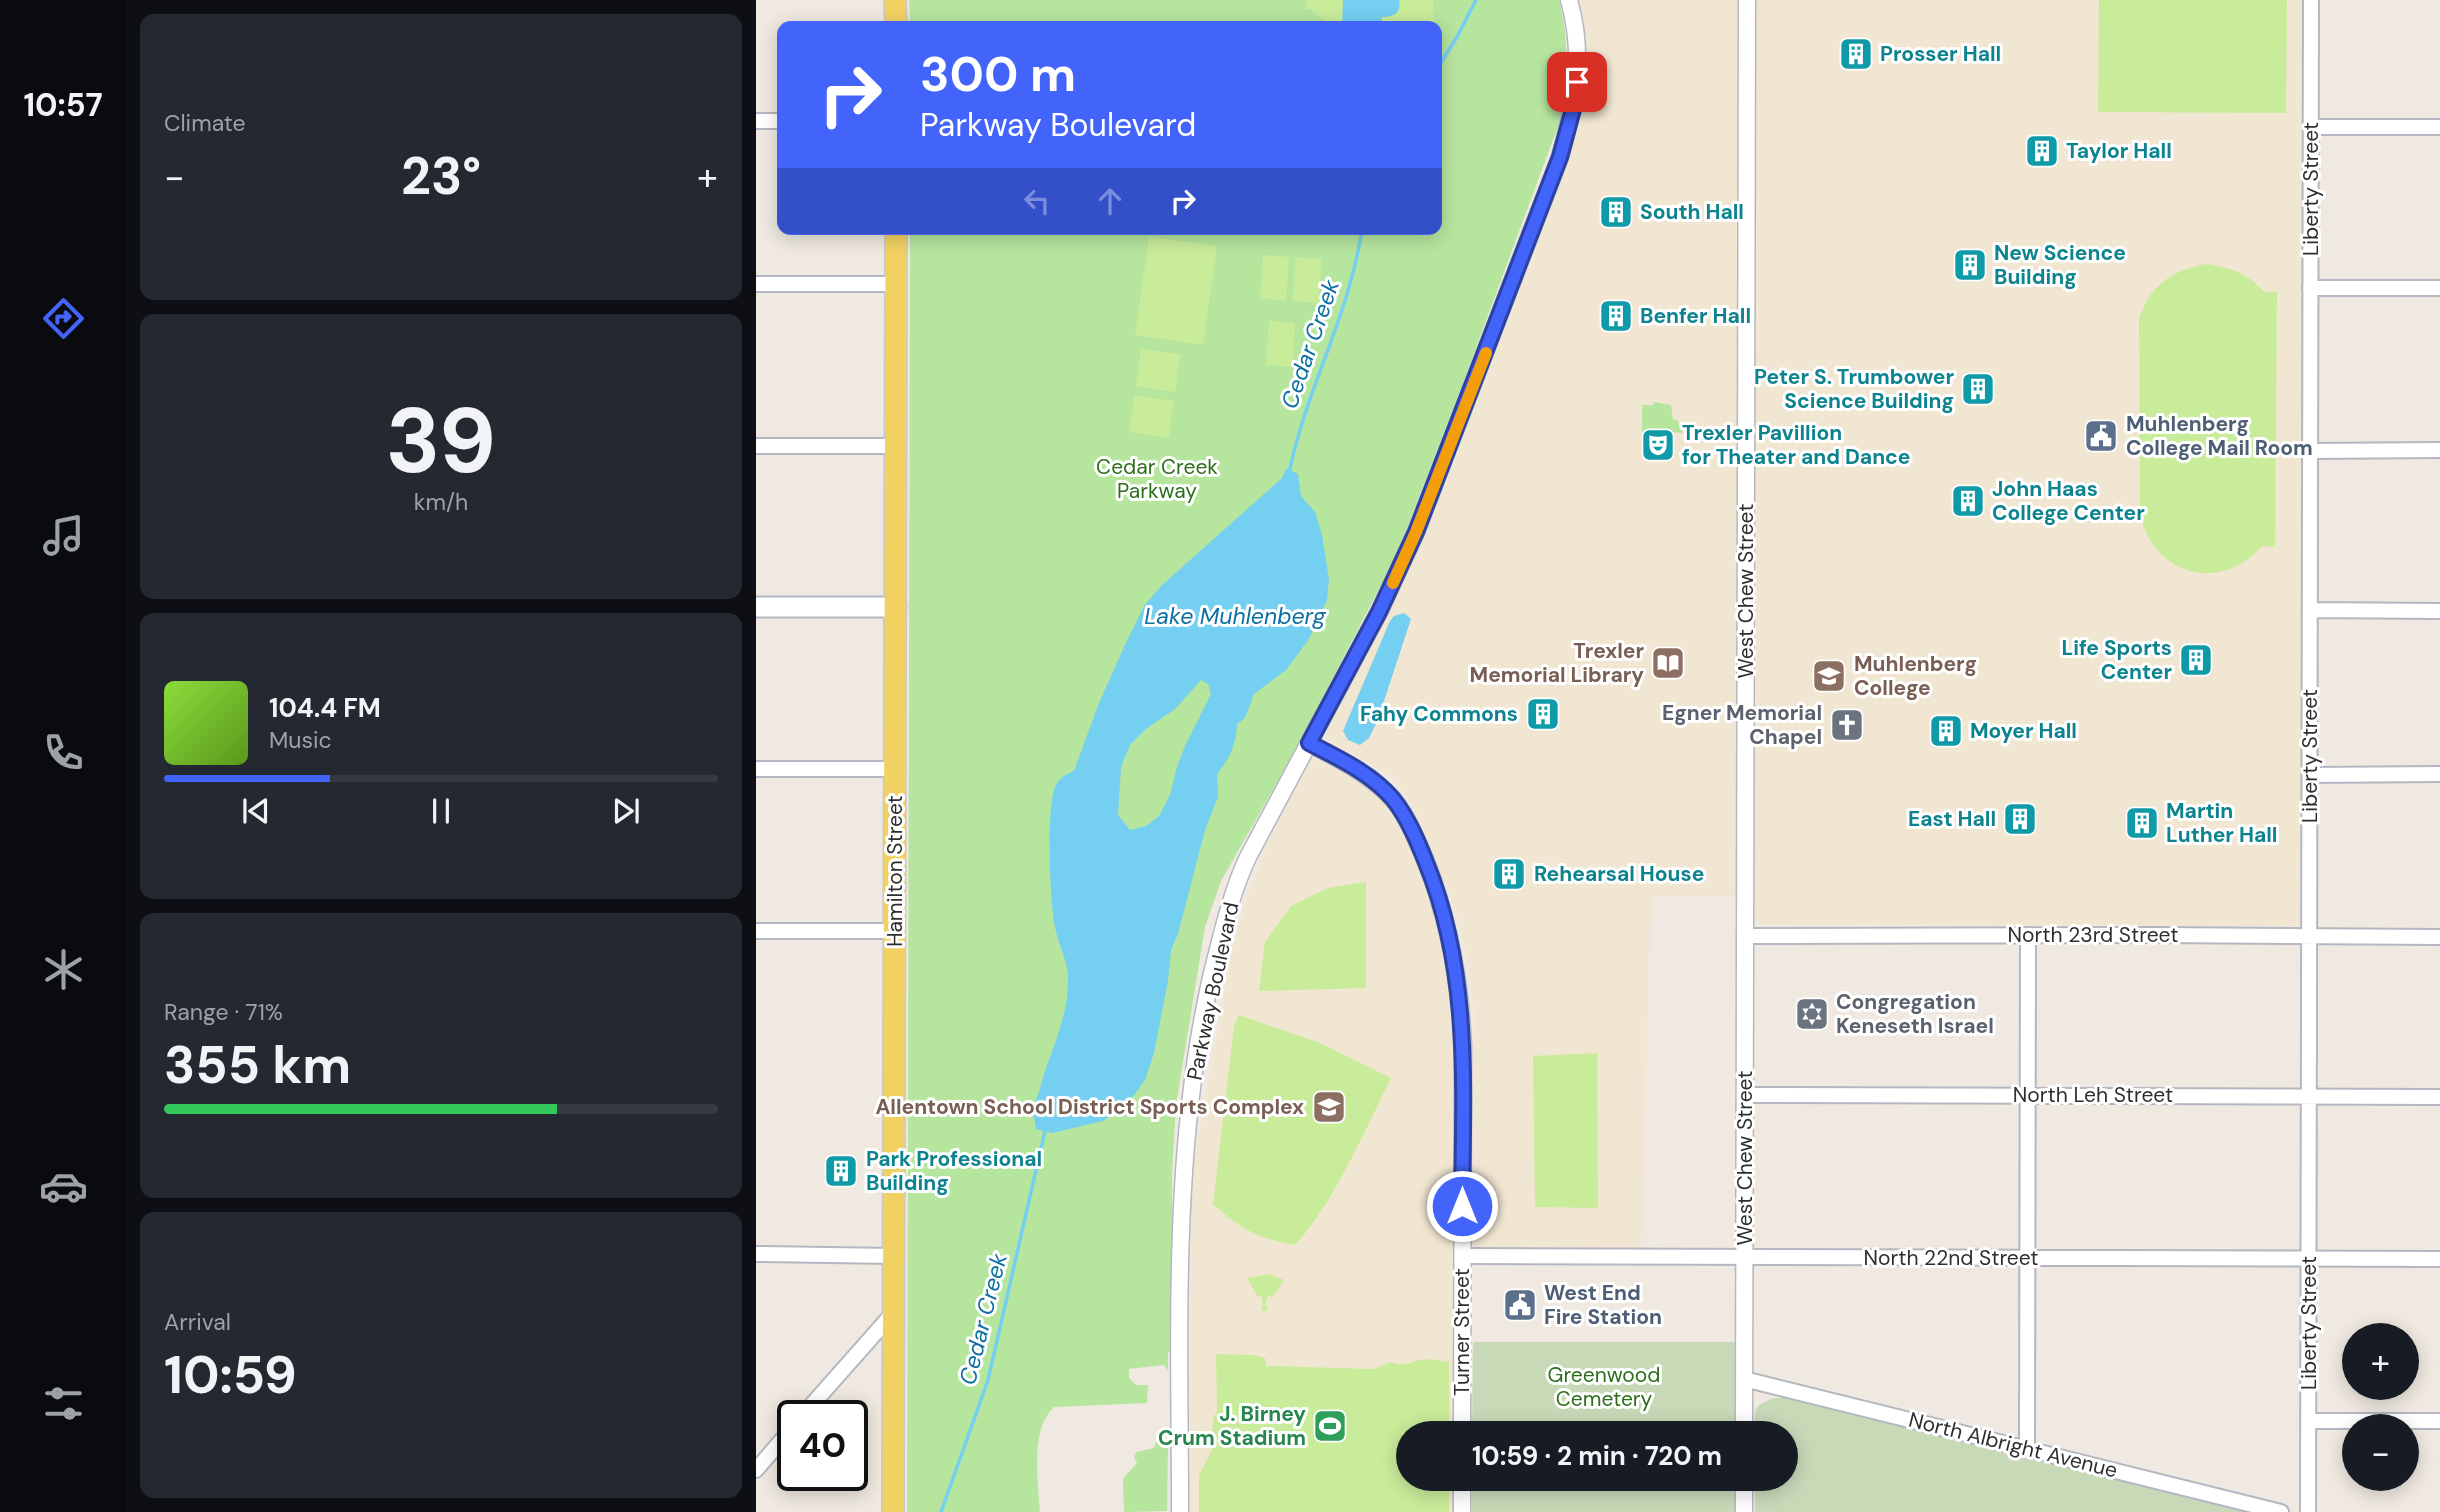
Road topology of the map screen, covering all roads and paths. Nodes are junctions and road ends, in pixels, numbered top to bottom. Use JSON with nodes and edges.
{"nodes":[{"id":1,"x":1569,"y":0,"type":"edge"},
{"id":2,"x":1747,"y":0,"type":"edge"},
{"id":3,"x":2311,"y":0,"type":"edge"},
{"id":4,"x":896,"y":1,"type":"edge"},
{"id":5,"x":896,"y":21,"type":"edge"},
{"id":6,"x":756,"y":121,"type":"edge"},
{"id":7,"x":777,"y":121,"type":"edge"},
{"id":8,"x":2311,"y":127,"type":"junction"},
{"id":9,"x":2440,"y":127,"type":"edge"},
{"id":10,"x":896,"y":235,"type":"edge"},
{"id":11,"x":756,"y":284,"type":"edge"},
{"id":12,"x":896,"y":284,"type":"junction"},
{"id":13,"x":2311,"y":288,"type":"junction"},
{"id":14,"x":2440,"y":289,"type":"edge"},
{"id":15,"x":756,"y":446,"type":"edge"},
{"id":16,"x":896,"y":446,"type":"junction"},
{"id":17,"x":2440,"y":450,"type":"edge"},
{"id":18,"x":2310,"y":451,"type":"junction"},
{"id":19,"x":756,"y":607,"type":"edge"},
{"id":20,"x":896,"y":607,"type":"junction"},
{"id":21,"x":2310,"y":610,"type":"junction"},
{"id":22,"x":2440,"y":611,"type":"edge"},
{"id":23,"x":1309,"y":743,"type":"junction"},
{"id":24,"x":756,"y":769,"type":"edge"},
{"id":25,"x":895,"y":769,"type":"junction"},
{"id":26,"x":2440,"y":774,"type":"edge"},
{"id":27,"x":2309,"y":775,"type":"junction"},
{"id":28,"x":756,"y":931,"type":"edge"},
{"id":29,"x":895,"y":931,"type":"junction"},
{"id":30,"x":2028,"y":935,"type":"junction"},
{"id":31,"x":2309,"y":935,"type":"junction"},
{"id":32,"x":1745,"y":936,"type":"junction"},
{"id":33,"x":2440,"y":936,"type":"edge"},
{"id":34,"x":1745,"y":1095,"type":"junction"},
{"id":35,"x":2028,"y":1095,"type":"junction"},
{"id":36,"x":2309,"y":1097,"type":"junction"},
{"id":37,"x":2440,"y":1097,"type":"edge"},
{"id":38,"x":756,"y":1254,"type":"edge"},
{"id":39,"x":894,"y":1256,"type":"junction"},
{"id":40,"x":1462,"y":1256,"type":"junction"},
{"id":41,"x":1744,"y":1257,"type":"junction"},
{"id":42,"x":2028,"y":1258,"type":"junction"},
{"id":43,"x":2309,"y":1259,"type":"junction"},
{"id":44,"x":2440,"y":1259,"type":"edge"},
{"id":45,"x":894,"y":1312,"type":"junction"},
{"id":46,"x":1744,"y":1379,"type":"junction"},
{"id":47,"x":816,"y":1400,"type":"edge"},
{"id":48,"x":1462,"y":1421,"type":"edge"},
{"id":49,"x":1744,"y":1421,"type":"edge"},
{"id":50,"x":2308,"y":1421,"type":"junction"},
{"id":51,"x":2440,"y":1421,"type":"edge"},
{"id":52,"x":777,"y":1446,"type":"edge"},
{"id":53,"x":2027,"y":1448,"type":"junction"},
{"id":54,"x":756,"y":1470,"type":"edge"},
{"id":55,"x":1462,"y":1491,"type":"edge"},
{"id":56,"x":1744,"y":1491,"type":"edge"},
{"id":57,"x":893,"y":1512,"type":"edge"},
{"id":58,"x":1180,"y":1512,"type":"edge"},
{"id":59,"x":1462,"y":1512,"type":"edge"},
{"id":60,"x":1744,"y":1512,"type":"edge"},
{"id":61,"x":2281,"y":1512,"type":"edge"},
{"id":62,"x":2308,"y":1512,"type":"edge"}],
"edges":[{"from":1,"to":23,"type":"street","name":"Parkway Boulevard"},
{"from":2,"to":32,"type":"street","name":"West Chew Street"},
{"from":3,"to":8,"type":"street","name":"Liberty Street"},
{"from":4,"to":5,"type":"main road"},
{"from":6,"to":7,"type":"street"},
{"from":8,"to":9,"type":"street"},
{"from":8,"to":13,"type":"street","name":"Liberty Street"},
{"from":10,"to":12,"type":"main road","name":"Hamilton Street"},
{"from":11,"to":12,"type":"street"},
{"from":12,"to":16,"type":"main road","name":"Hamilton Street"},
{"from":13,"to":14,"type":"street"},
{"from":13,"to":18,"type":"street","name":"Liberty Street"},
{"from":15,"to":16,"type":"street"},
{"from":16,"to":20,"type":"main road","name":"Hamilton Street"},
{"from":17,"to":18,"type":"street"},
{"from":18,"to":21,"type":"street","name":"Liberty Street"},
{"from":19,"to":20,"type":"main road"},
{"from":20,"to":25,"type":"main road","name":"Hamilton Street"},
{"from":21,"to":22,"type":"street"},
{"from":21,"to":27,"type":"street","name":"Liberty Street"},
{"from":23,"to":40,"type":"street","name":"Turner Street"},
{"from":23,"to":58,"type":"street","name":"Parkway Boulevard"},
{"from":24,"to":25,"type":"street"},
{"from":25,"to":29,"type":"main road","name":"Hamilton Street"},
{"from":26,"to":27,"type":"street"},
{"from":27,"to":31,"type":"street","name":"Liberty Street"},
{"from":28,"to":29,"type":"street"},
{"from":29,"to":39,"type":"main road","name":"Hamilton Street"},
{"from":30,"to":31,"type":"street","name":"North 23rd Street"},
{"from":30,"to":32,"type":"street","name":"North 23rd Street"},
{"from":30,"to":35,"type":"street"},
{"from":31,"to":33,"type":"street","name":"North 23rd Street"},
{"from":31,"to":36,"type":"street","name":"Liberty Street"},
{"from":32,"to":34,"type":"street","name":"West Chew Street"},
{"from":34,"to":35,"type":"street","name":"North Leh Street"},
{"from":34,"to":41,"type":"street","name":"West Chew Street"},
{"from":35,"to":36,"type":"street","name":"North Leh Street"},
{"from":35,"to":42,"type":"street"},
{"from":36,"to":37,"type":"street","name":"North Leh Street"},
{"from":36,"to":43,"type":"street","name":"Liberty Street"},
{"from":38,"to":39,"type":"street"},
{"from":39,"to":45,"type":"main road","name":"Hamilton Street"},
{"from":40,"to":41,"type":"street","name":"North 22nd Street"},
{"from":40,"to":48,"type":"street","name":"Turner Street"},
{"from":41,"to":42,"type":"street","name":"North 22nd Street"},
{"from":41,"to":46,"type":"street","name":"West Chew Street"},
{"from":42,"to":43,"type":"street","name":"North 22nd Street"},
{"from":42,"to":53,"type":"street"},
{"from":43,"to":44,"type":"street","name":"North 22nd Street"},
{"from":43,"to":50,"type":"street","name":"Liberty Street"},
{"from":45,"to":47,"type":"street"},
{"from":45,"to":57,"type":"main road","name":"Hamilton Street"},
{"from":46,"to":49,"type":"street","name":"West Chew Street"},
{"from":46,"to":53,"type":"street","name":"North Albright Avenue"},
{"from":50,"to":51,"type":"street"},
{"from":50,"to":62,"type":"street","name":"Liberty Street"},
{"from":52,"to":54,"type":"street"},
{"from":53,"to":61,"type":"street","name":"North Albright Avenue"},
{"from":55,"to":59,"type":"street"},
{"from":56,"to":60,"type":"street"}]}
